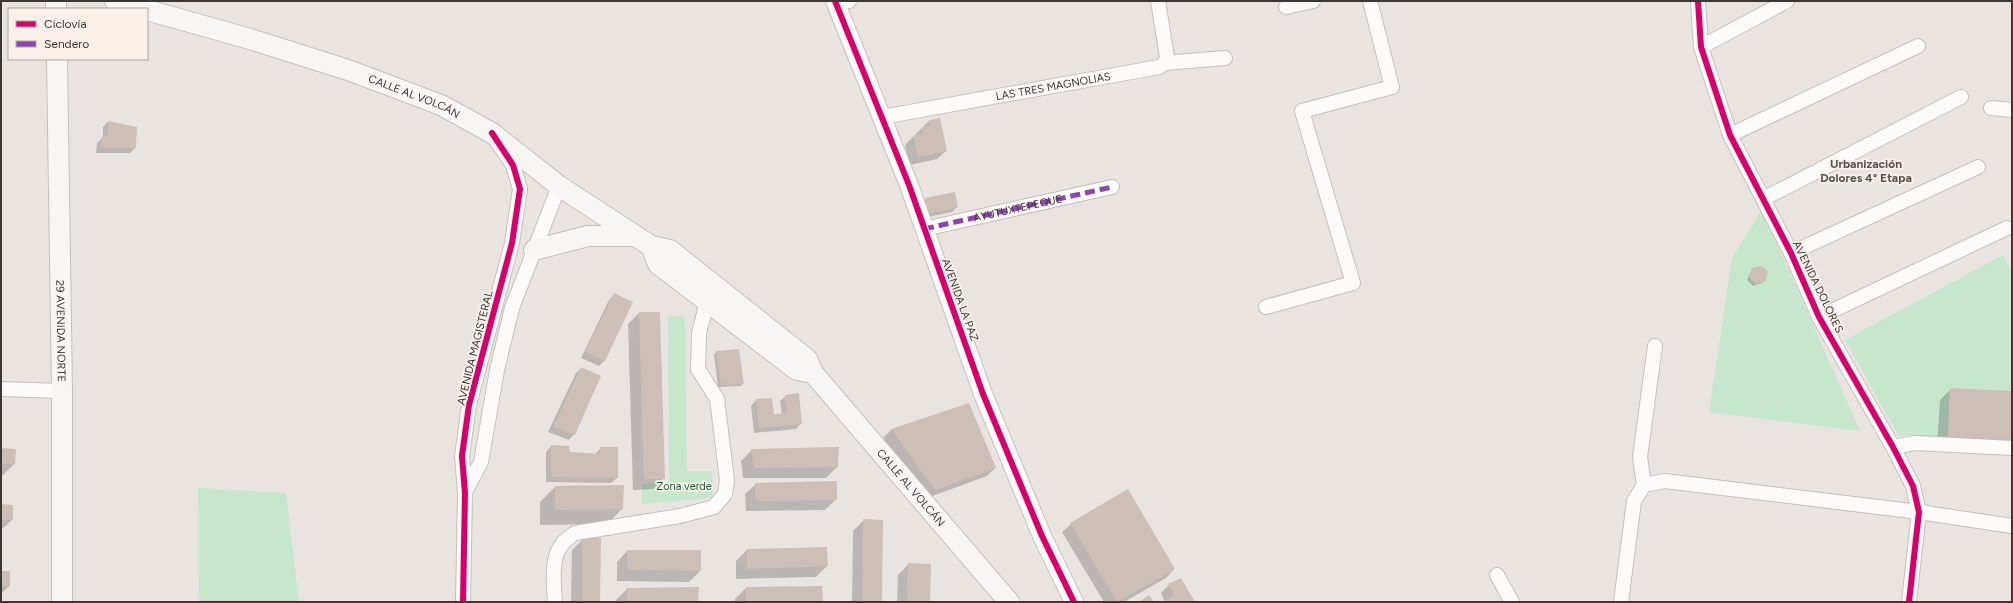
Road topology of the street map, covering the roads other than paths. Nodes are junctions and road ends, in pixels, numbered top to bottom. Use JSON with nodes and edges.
{"nodes":[{"id":1,"x":115,"y":1,"type":"edge"},
{"id":2,"x":1158,"y":1,"type":"edge"},
{"id":3,"x":1313,"y":1,"type":"edge"},
{"id":4,"x":1370,"y":1,"type":"edge"},
{"id":5,"x":1698,"y":1,"type":"edge"},
{"id":6,"x":1787,"y":1,"type":"edge"},
{"id":7,"x":840,"y":2,"type":"edge"},
{"id":8,"x":1286,"y":7,"type":"dead end"},
{"id":9,"x":140,"y":8,"type":"edge"},
{"id":10,"x":148,"y":10,"type":"edge"},
{"id":11,"x":1918,"y":46,"type":"dead end"},
{"id":12,"x":1701,"y":47,"type":"junction"},
{"id":13,"x":1224,"y":58,"type":"dead end"},
{"id":14,"x":57,"y":60,"type":"edge"},
{"id":15,"x":1165,"y":63,"type":"junction"},
{"id":16,"x":1961,"y":97,"type":"dead end"},
{"id":17,"x":1991,"y":108,"type":"dead end"},
{"id":18,"x":2012,"y":110,"type":"edge"},
{"id":19,"x":882,"y":117,"type":"junction"},
{"id":20,"x":492,"y":133,"type":"junction"},
{"id":21,"x":1730,"y":135,"type":"junction"},
{"id":22,"x":1978,"y":167,"type":"dead end"},
{"id":23,"x":559,"y":186,"type":"junction"},
{"id":24,"x":1112,"y":187,"type":"dead end"},
{"id":25,"x":1763,"y":199,"type":"junction"},
{"id":26,"x":2007,"y":228,"type":"dead end"},
{"id":27,"x":924,"y":229,"type":"junction"},
{"id":28,"x":643,"y":241,"type":"junction"},
{"id":29,"x":512,"y":243,"type":"junction"},
{"id":30,"x":534,"y":250,"type":"junction"},
{"id":31,"x":1791,"y":253,"type":"junction"},
{"id":32,"x":707,"y":302,"type":"junction"},
{"id":33,"x":1266,"y":307,"type":"dead end"},
{"id":34,"x":1819,"y":317,"type":"junction"},
{"id":35,"x":1655,"y":346,"type":"dead end"},
{"id":36,"x":813,"y":373,"type":"junction"},
{"id":37,"x":1,"y":389,"type":"edge"},
{"id":38,"x":62,"y":391,"type":"junction"},
{"id":39,"x":1893,"y":447,"type":"junction"},
{"id":40,"x":2012,"y":448,"type":"edge"},
{"id":41,"x":1644,"y":485,"type":"junction"},
{"id":42,"x":465,"y":492,"type":"junction"},
{"id":43,"x":1919,"y":512,"type":"junction"},
{"id":44,"x":2012,"y":526,"type":"edge"},
{"id":45,"x":1497,"y":575,"type":"dead end"},
{"id":46,"x":62,"y":602,"type":"edge"},
{"id":47,"x":463,"y":602,"type":"edge"},
{"id":48,"x":555,"y":602,"type":"edge"},
{"id":49,"x":1009,"y":602,"type":"edge"},
{"id":50,"x":1074,"y":602,"type":"edge"},
{"id":51,"x":1512,"y":602,"type":"edge"},
{"id":52,"x":1621,"y":602,"type":"edge"},
{"id":53,"x":1909,"y":602,"type":"edge"}],
"edges":[{"from":1,"to":9,"type":"main road"},
{"from":2,"to":15,"type":"street"},
{"from":3,"to":8,"type":"street"},
{"from":4,"to":33,"type":"street"},
{"from":5,"to":12,"type":"street","name":"AVENIDA DOLORES"},
{"from":6,"to":12,"type":"street"},
{"from":7,"to":19,"type":"street","name":"AVENIDA LA PAZ"},
{"from":10,"to":20,"type":"main road","name":"CALLE AL VOLCÁN"},
{"from":11,"to":21,"type":"street"},
{"from":12,"to":21,"type":"street","name":"AVENIDA DOLORES"},
{"from":13,"to":15,"type":"street","name":"LAS TRES MAGNOLIAS"},
{"from":14,"to":38,"type":"main road","name":"29 AVENIDA NORTE"},
{"from":15,"to":19,"type":"street","name":"LAS TRES MAGNOLIAS"},
{"from":16,"to":25,"type":"street"},
{"from":17,"to":18,"type":"street"},
{"from":19,"to":27,"type":"street","name":"AVENIDA LA PAZ"},
{"from":20,"to":23,"type":"main road","name":"CALLE AL VOLCÁN"},
{"from":20,"to":29,"type":"street","name":"AVENIDA MAGISTERAL"},
{"from":21,"to":25,"type":"street","name":"AVENIDA DOLORES"},
{"from":22,"to":31,"type":"street"},
{"from":23,"to":28,"type":"main road","name":"CALLE AL VOLCÁN"},
{"from":23,"to":30,"type":"street","name":"AVENIDA MAGISTERAL"},
{"from":24,"to":27,"type":"street","name":"AYUTUXTEPEQUE"},
{"from":25,"to":31,"type":"street","name":"AVENIDA DOLORES"},
{"from":26,"to":34,"type":"street"},
{"from":27,"to":50,"type":"street","name":"AVENIDA LA PAZ"},
{"from":28,"to":30,"type":"main road"},
{"from":28,"to":32,"type":"main road"},
{"from":28,"to":36,"type":"main road","name":"CALLE AL VOLCÁN"},
{"from":29,"to":30,"type":"street"},
{"from":29,"to":42,"type":"street","name":"AVENIDA MAGISTERAL"},
{"from":30,"to":42,"type":"street","name":"AVENIDA MAGISTERAL"},
{"from":31,"to":34,"type":"street","name":"AVENIDA DOLORES"},
{"from":32,"to":36,"type":"main road"},
{"from":32,"to":48,"type":"street"},
{"from":34,"to":39,"type":"street","name":"AVENIDA DOLORES"},
{"from":35,"to":41,"type":"street"},
{"from":36,"to":49,"type":"main road","name":"CALLE AL VOLCÁN"},
{"from":37,"to":38,"type":"street"},
{"from":38,"to":46,"type":"main road","name":"29 AVENIDA NORTE"},
{"from":39,"to":40,"type":"street"},
{"from":39,"to":43,"type":"street","name":"AVENIDA DOLORES"},
{"from":41,"to":43,"type":"street"},
{"from":41,"to":52,"type":"street"},
{"from":42,"to":47,"type":"street","name":"AVENIDA MAGISTERAL"},
{"from":43,"to":44,"type":"street"},
{"from":43,"to":53,"type":"street","name":"AVENIDA DOLORES"},
{"from":45,"to":51,"type":"street"}]}
